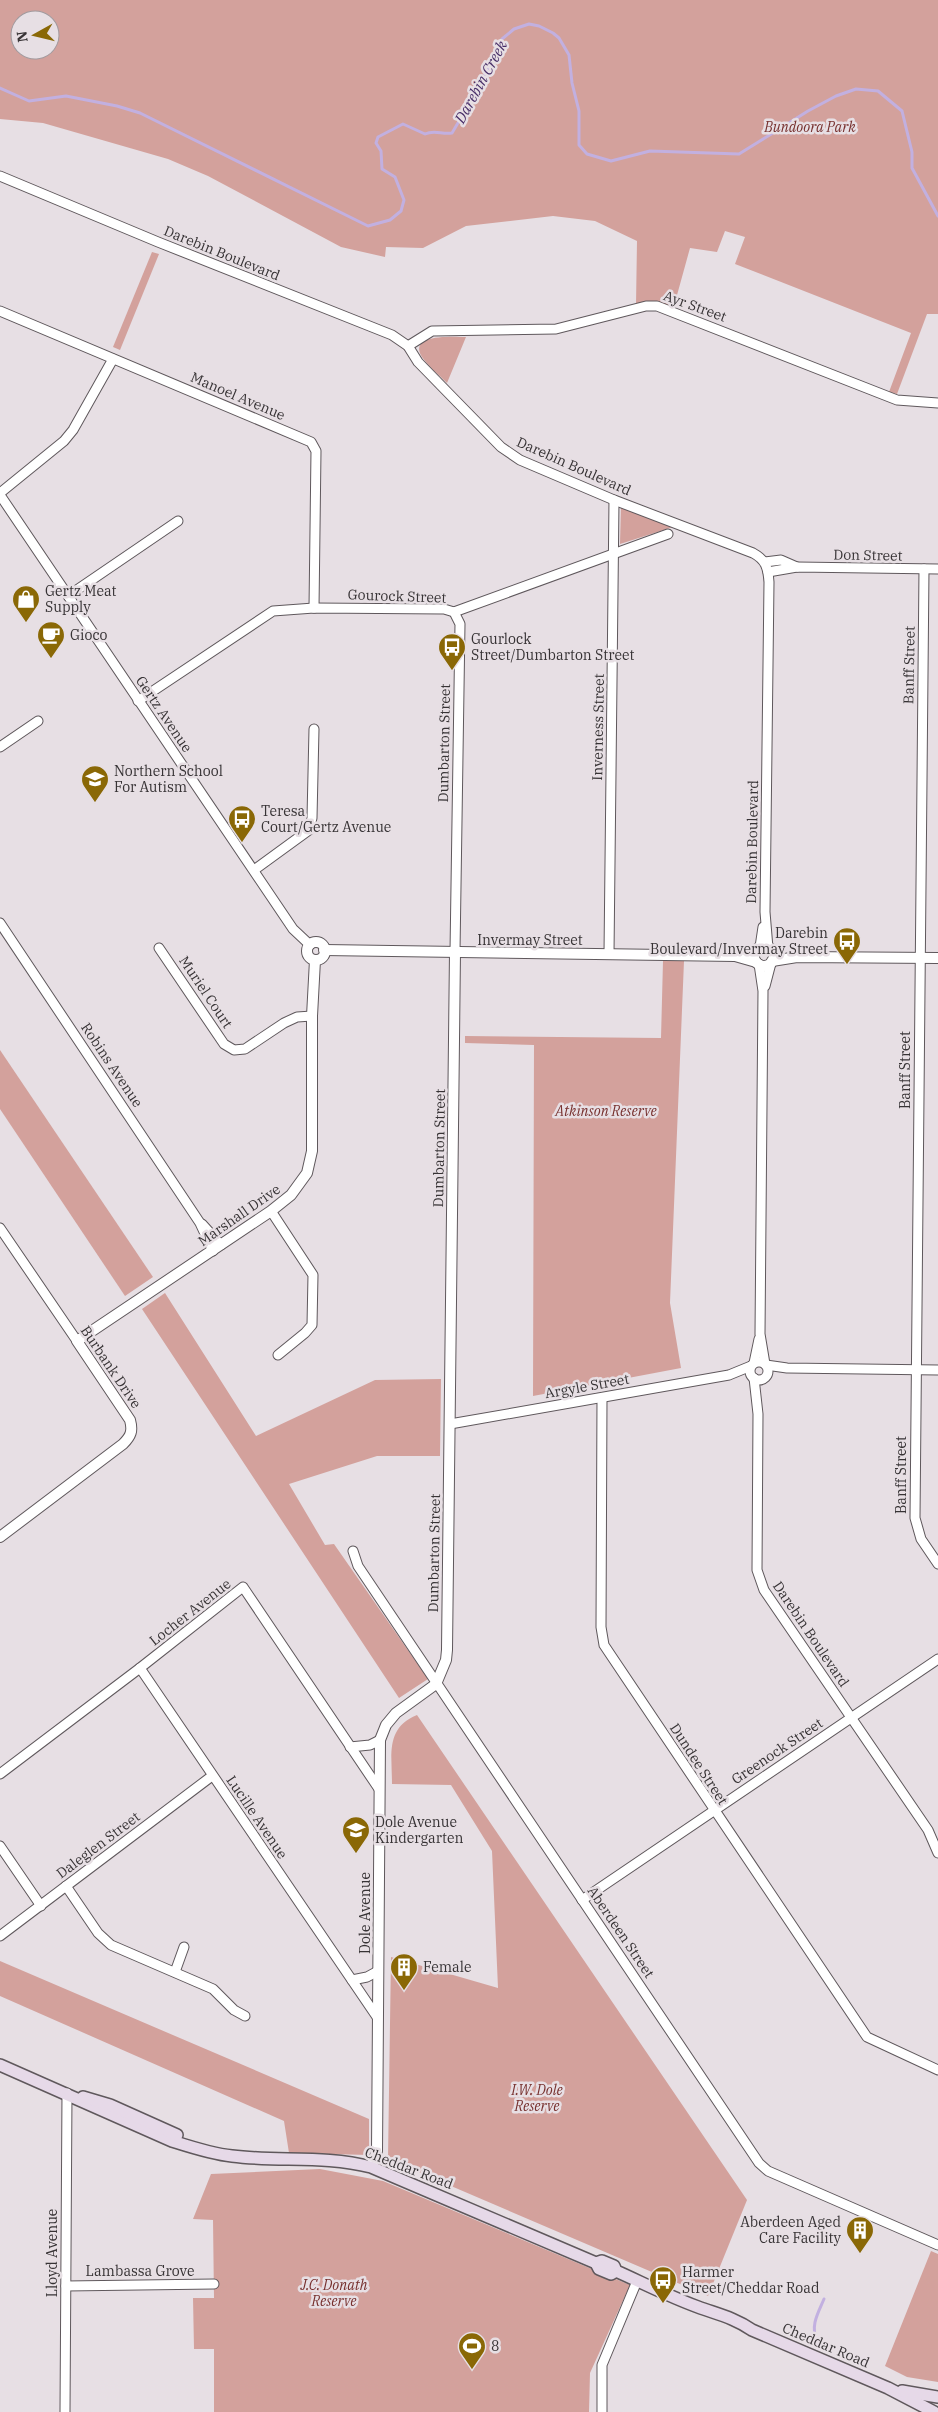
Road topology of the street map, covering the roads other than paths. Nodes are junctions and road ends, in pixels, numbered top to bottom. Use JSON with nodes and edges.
{"nodes":[{"id":1,"x":0,"y":176,"type":"edge"},
{"id":2,"x":0,"y":311,"type":"edge"},
{"id":3,"x":408,"y":346,"type":"junction"},
{"id":4,"x":113,"y":359,"type":"junction"},
{"id":5,"x":938,"y":403,"type":"edge"},
{"id":6,"x":0,"y":494,"type":"edge"},
{"id":7,"x":614,"y":500,"type":"junction"},
{"id":8,"x":178,"y":521,"type":"dead end"},
{"id":9,"x":668,"y":534,"type":"dead end"},
{"id":10,"x":614,"y":554,"type":"junction"},
{"id":11,"x":765,"y":562,"type":"junction"},
{"id":12,"x":797,"y":567,"type":"junction"},
{"id":13,"x":924,"y":569,"type":"junction"},
{"id":14,"x":938,"y":569,"type":"edge"},
{"id":15,"x":768,"y":572,"type":"junction"},
{"id":16,"x":68,"y":596,"type":"junction"},
{"id":17,"x":314,"y":608,"type":"junction"},
{"id":18,"x":454,"y":612,"type":"junction"},
{"id":19,"x":138,"y":701,"type":"junction"},
{"id":20,"x":38,"y":720,"type":"dead end"},
{"id":21,"x":314,"y":729,"type":"dead end"},
{"id":22,"x":0,"y":747,"type":"edge"},
{"id":23,"x":254,"y":870,"type":"junction"},
{"id":24,"x":0,"y":923,"type":"edge"},
{"id":25,"x":310,"y":944,"type":"junction"},
{"id":26,"x":159,"y":948,"type":"dead end"},
{"id":27,"x":324,"y":950,"type":"junction"},
{"id":28,"x":454,"y":952,"type":"junction"},
{"id":29,"x":608,"y":954,"type":"junction"},
{"id":30,"x":764,"y":956,"type":"junction"},
{"id":31,"x":920,"y":958,"type":"junction"},
{"id":32,"x":938,"y":958,"type":"edge"},
{"id":33,"x":315,"y":960,"type":"junction"},
{"id":34,"x":312,"y":1016,"type":"junction"},
{"id":35,"x":271,"y":1211,"type":"junction"},
{"id":36,"x":0,"y":1228,"type":"edge"},
{"id":37,"x":217,"y":1248,"type":"junction"},
{"id":38,"x":760,"y":1334,"type":"junction"},
{"id":39,"x":77,"y":1341,"type":"junction"},
{"id":40,"x":278,"y":1355,"type":"dead end"},
{"id":41,"x":752,"y":1365,"type":"junction"},
{"id":42,"x":766,"y":1365,"type":"junction"},
{"id":43,"x":787,"y":1368,"type":"junction"},
{"id":44,"x":915,"y":1369,"type":"junction"},
{"id":45,"x":938,"y":1370,"type":"edge"},
{"id":46,"x":729,"y":1375,"type":"junction"},
{"id":47,"x":765,"y":1377,"type":"junction"},
{"id":48,"x":753,"y":1378,"type":"junction"},
{"id":49,"x":602,"y":1398,"type":"junction"},
{"id":50,"x":758,"y":1414,"type":"junction"},
{"id":51,"x":450,"y":1424,"type":"junction"},
{"id":52,"x":0,"y":1537,"type":"edge"},
{"id":53,"x":353,"y":1551,"type":"dead end"},
{"id":54,"x":938,"y":1564,"type":"edge"},
{"id":55,"x":938,"y":1659,"type":"edge"},
{"id":56,"x":140,"y":1668,"type":"junction"},
{"id":57,"x":436,"y":1684,"type":"junction"},
{"id":58,"x":852,"y":1716,"type":"junction"},
{"id":59,"x":380,"y":1740,"type":"junction"},
{"id":60,"x":350,"y":1747,"type":"junction"},
{"id":61,"x":0,"y":1774,"type":"edge"},
{"id":62,"x":212,"y":1776,"type":"junction"},
{"id":63,"x":379,"y":1789,"type":"junction"},
{"id":64,"x":714,"y":1811,"type":"junction"},
{"id":65,"x":936,"y":1843,"type":"edge"},
{"id":66,"x":0,"y":1846,"type":"edge"},
{"id":67,"x":938,"y":1853,"type":"edge"},
{"id":68,"x":66,"y":1886,"type":"junction"},
{"id":69,"x":582,"y":1900,"type":"junction"},
{"id":70,"x":41,"y":1906,"type":"junction"},
{"id":71,"x":0,"y":1936,"type":"edge"},
{"id":72,"x":184,"y":1947,"type":"dead end"},
{"id":73,"x":378,"y":1971,"type":"junction"},
{"id":74,"x":175,"y":1972,"type":"junction"},
{"id":75,"x":352,"y":1980,"type":"junction"},
{"id":76,"x":245,"y":2016,"type":"dead end"},
{"id":77,"x":377,"y":2017,"type":"junction"},
{"id":78,"x":0,"y":2065,"type":"edge"},
{"id":79,"x":938,"y":2070,"type":"edge"},
{"id":80,"x":67,"y":2093,"type":"junction"},
{"id":81,"x":371,"y":2167,"type":"junction"},
{"id":82,"x":938,"y":2245,"type":"edge"},
{"id":83,"x":637,"y":2281,"type":"junction"},
{"id":84,"x":214,"y":2284,"type":"dead end"},
{"id":85,"x":66,"y":2286,"type":"junction"},
{"id":86,"x":888,"y":2388,"type":"junction"},
{"id":87,"x":938,"y":2397,"type":"edge"},
{"id":88,"x":65,"y":2412,"type":"edge"},
{"id":89,"x":602,"y":2412,"type":"edge"},
{"id":90,"x":934,"y":2412,"type":"edge"}],
"edges":[{"from":1,"to":3,"type":"street","name":"Darebin Boulevard"},
{"from":2,"to":4,"type":"street","name":"Manoel Avenue"},
{"from":3,"to":5,"type":"street","name":"Ayr Street"},
{"from":3,"to":7,"type":"street","name":"Darebin Boulevard"},
{"from":4,"to":6,"type":"street"},
{"from":4,"to":17,"type":"street","name":"Manoel Avenue"},
{"from":6,"to":16,"type":"street","name":"Gertz Avenue"},
{"from":7,"to":10,"type":"street","name":"Inverness Street"},
{"from":7,"to":11,"type":"street","name":"Darebin Boulevard"},
{"from":8,"to":16,"type":"street"},
{"from":9,"to":10,"type":"street","name":"Gourock Street"},
{"from":10,"to":18,"type":"street","name":"Gourock Street"},
{"from":10,"to":29,"type":"street","name":"Inverness Street"},
{"from":11,"to":12,"type":"street","name":"Don Street"},
{"from":11,"to":15,"type":"street","name":"Darebin Boulevard"},
{"from":12,"to":13,"type":"street","name":"Don Street"},
{"from":12,"to":15,"type":"street","name":"Don Street"},
{"from":13,"to":14,"type":"street","name":"Don Street"},
{"from":13,"to":31,"type":"street","name":"Banff Street"},
{"from":15,"to":30,"type":"street","name":"Darebin Boulevard"},
{"from":16,"to":19,"type":"street","name":"Gertz Avenue"},
{"from":17,"to":18,"type":"street","name":"Gourock Street"},
{"from":17,"to":19,"type":"street","name":"Gourock Street"},
{"from":18,"to":28,"type":"street","name":"Dumbarton Street"},
{"from":19,"to":23,"type":"street","name":"Gertz Avenue"},
{"from":20,"to":22,"type":"street"},
{"from":21,"to":23,"type":"street"},
{"from":23,"to":25,"type":"street","name":"Gertz Avenue"},
{"from":24,"to":37,"type":"street","name":"Robins Avenue"},
{"from":25,"to":27,"type":"street"},
{"from":25,"to":33,"type":"street"},
{"from":26,"to":34,"type":"street","name":"Muriel Court"},
{"from":27,"to":28,"type":"street","name":"Invermay Street"},
{"from":27,"to":33,"type":"street"},
{"from":28,"to":29,"type":"street","name":"Invermay Street"},
{"from":28,"to":51,"type":"street","name":"Dumbarton Street"},
{"from":29,"to":30,"type":"street","name":"Invermay Street"},
{"from":30,"to":31,"type":"street","name":"Invermay Street"},
{"from":30,"to":38,"type":"street","name":"Darebin Boulevard"},
{"from":31,"to":32,"type":"street","name":"Invermay Street"},
{"from":31,"to":44,"type":"street","name":"Banff Street"},
{"from":33,"to":34,"type":"street","name":"Marshall Drive"},
{"from":34,"to":35,"type":"street","name":"Marshall Drive"},
{"from":35,"to":37,"type":"street","name":"Marshall Drive"},
{"from":35,"to":40,"type":"street"},
{"from":36,"to":39,"type":"street","name":"Burbank Drive"},
{"from":37,"to":39,"type":"street","name":"Marshall Drive"},
{"from":38,"to":41,"type":"street","name":"Darebin Boulevard"},
{"from":38,"to":42,"type":"street","name":"Darebin Boulevard"},
{"from":39,"to":52,"type":"street","name":"Burbank Drive"},
{"from":41,"to":42,"type":"street"},
{"from":41,"to":46,"type":"street","name":"Argyle Street"},
{"from":41,"to":48,"type":"street"},
{"from":42,"to":43,"type":"street"},
{"from":42,"to":47,"type":"street"},
{"from":43,"to":44,"type":"street"},
{"from":43,"to":47,"type":"street"},
{"from":44,"to":45,"type":"street"},
{"from":44,"to":54,"type":"street","name":"Banff Street"},
{"from":46,"to":48,"type":"street","name":"Argyle Street"},
{"from":46,"to":49,"type":"street","name":"Argyle Street"},
{"from":47,"to":48,"type":"street"},
{"from":47,"to":50,"type":"street","name":"Darebin Boulevard"},
{"from":48,"to":50,"type":"street","name":"Darebin Boulevard"},
{"from":49,"to":51,"type":"street","name":"Argyle Street"},
{"from":49,"to":64,"type":"street","name":"Dundee Street"},
{"from":50,"to":58,"type":"street","name":"Darebin Boulevard"},
{"from":51,"to":57,"type":"street","name":"Dumbarton Street"},
{"from":53,"to":57,"type":"street","name":"Aberdeen Street"},
{"from":55,"to":58,"type":"street","name":"Greenock Street"},
{"from":56,"to":60,"type":"street","name":"Locher Avenue"},
{"from":56,"to":61,"type":"street","name":"Locher Avenue"},
{"from":56,"to":62,"type":"street","name":"Lucille Avenue"},
{"from":57,"to":59,"type":"street","name":"Dole Avenue"},
{"from":57,"to":69,"type":"street","name":"Aberdeen Street"},
{"from":58,"to":64,"type":"street","name":"Greenock Street"},
{"from":58,"to":65,"type":"street","name":"Darebin Boulevard"},
{"from":59,"to":60,"type":"street"},
{"from":59,"to":63,"type":"street","name":"Dole Avenue"},
{"from":60,"to":63,"type":"street","name":"Locher Avenue"},
{"from":62,"to":68,"type":"street","name":"Daleglen Street"},
{"from":62,"to":75,"type":"street","name":"Lucille Avenue"},
{"from":63,"to":73,"type":"street","name":"Dole Avenue"},
{"from":64,"to":69,"type":"street","name":"Greenock Street"},
{"from":64,"to":79,"type":"street","name":"Dundee Street"},
{"from":65,"to":67,"type":"street","name":"Darebin Boulevard"},
{"from":66,"to":70,"type":"street"},
{"from":68,"to":70,"type":"street","name":"Daleglen Street"},
{"from":68,"to":74,"type":"street"},
{"from":69,"to":82,"type":"street","name":"Aberdeen Street"},
{"from":70,"to":71,"type":"street","name":"Daleglen Street"},
{"from":72,"to":74,"type":"street"},
{"from":73,"to":75,"type":"street"},
{"from":73,"to":77,"type":"street","name":"Dole Avenue"},
{"from":74,"to":76,"type":"street"},
{"from":75,"to":77,"type":"street","name":"Lucille Avenue"},
{"from":77,"to":81,"type":"street","name":"Dole Avenue"},
{"from":78,"to":80,"type":"main road","name":"Cheddar Road"},
{"from":80,"to":81,"type":"main road","name":"Cheddar Road"},
{"from":80,"to":85,"type":"street","name":"Lloyd Avenue"},
{"from":81,"to":83,"type":"main road","name":"Cheddar Road"},
{"from":83,"to":86,"type":"main road","name":"Cheddar Road"},
{"from":83,"to":89,"type":"street"},
{"from":84,"to":85,"type":"street","name":"Lambassa Grove"},
{"from":85,"to":88,"type":"street","name":"Lloyd Avenue"},
{"from":86,"to":87,"type":"main road","name":"Cheddar Road"},
{"from":86,"to":90,"type":"main road","name":"Cheddar Road"}]}
